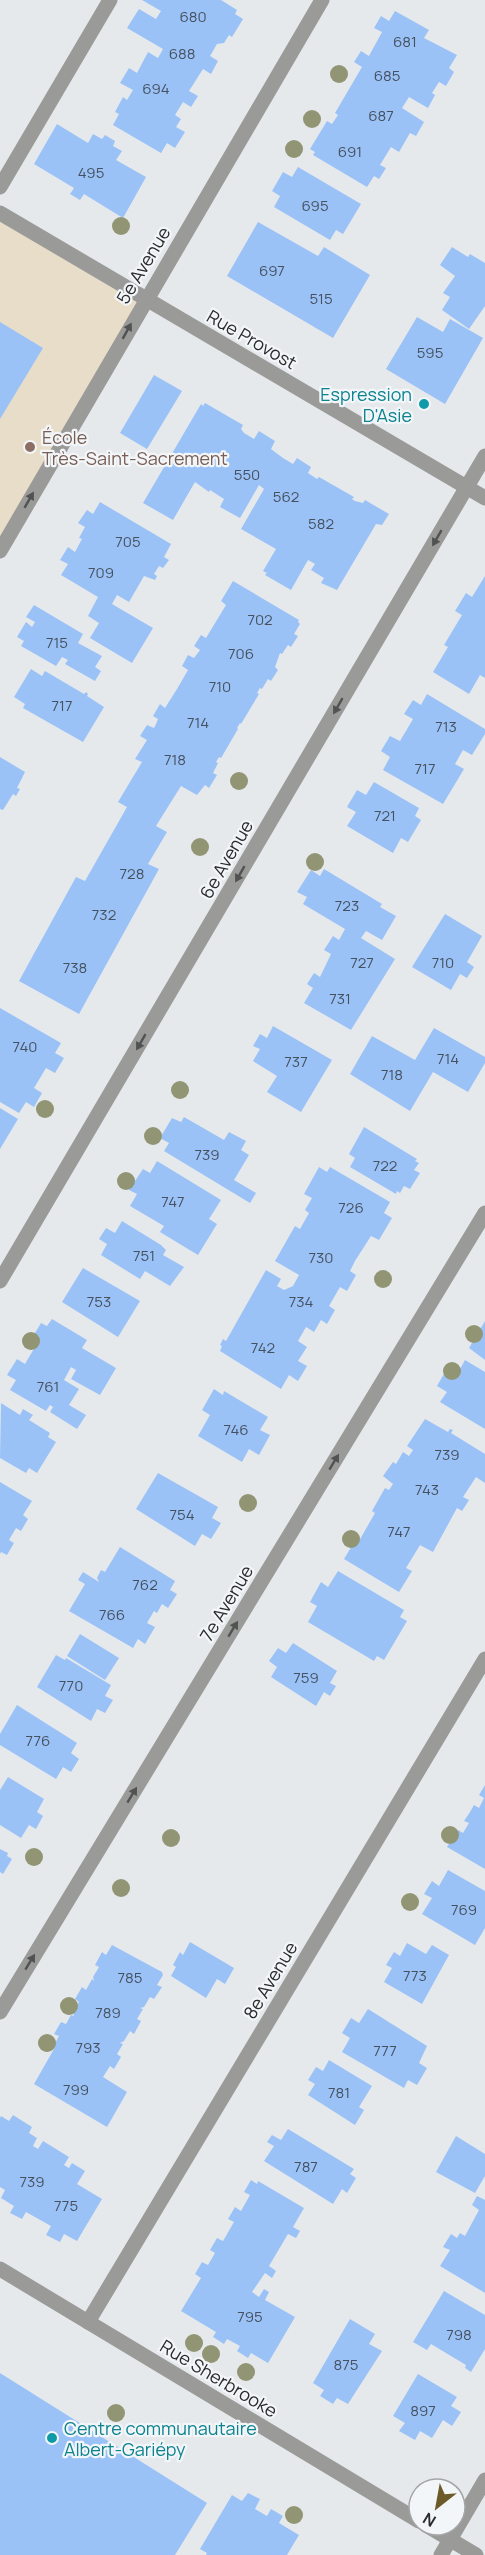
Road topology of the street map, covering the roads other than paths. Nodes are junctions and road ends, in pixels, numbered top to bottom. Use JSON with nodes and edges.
{"nodes":[{"id":1,"x":110,"y":0,"type":"edge"},
{"id":2,"x":322,"y":0,"type":"edge"},
{"id":3,"x":0,"y":186,"type":"edge"},
{"id":4,"x":0,"y":213,"type":"edge"},
{"id":5,"x":146,"y":299,"type":"junction"},
{"id":6,"x":485,"y":456,"type":"edge"},
{"id":7,"x":467,"y":487,"type":"junction"},
{"id":8,"x":485,"y":498,"type":"edge"},
{"id":9,"x":0,"y":551,"type":"edge"},
{"id":10,"x":485,"y":1213,"type":"edge"},
{"id":11,"x":0,"y":1281,"type":"edge"},
{"id":12,"x":485,"y":1659,"type":"edge"},
{"id":13,"x":0,"y":2012,"type":"edge"},
{"id":14,"x":0,"y":2269,"type":"edge"},
{"id":15,"x":88,"y":2322,"type":"junction"},
{"id":16,"x":485,"y":2480,"type":"edge"},
{"id":17,"x":407,"y":2514,"type":"edge"},
{"id":18,"x":446,"y":2537,"type":"edge"},
{"id":19,"x":451,"y":2540,"type":"junction"},
{"id":20,"x":441,"y":2555,"type":"edge"},
{"id":21,"x":476,"y":2555,"type":"edge"}],
"edges":[{"from":1,"to":3,"type":"street"},
{"from":2,"to":5,"type":"street","name":"5e Avenue"},
{"from":4,"to":5,"type":"street","name":"Rue Provost"},
{"from":5,"to":7,"type":"street","name":"Rue Provost"},
{"from":9,"to":5,"type":"street","name":"5e Avenue","one_way":true},
{"from":6,"to":7,"type":"street","name":"6e Avenue"},
{"from":7,"to":8,"type":"street","name":"Rue Provost"},
{"from":7,"to":11,"type":"street","name":"6e Avenue","one_way":true},
{"from":13,"to":10,"type":"street","name":"7e Avenue","one_way":true},
{"from":12,"to":15,"type":"street","name":"8e Avenue"},
{"from":14,"to":15,"type":"street","name":"Rue Sherbrooke"},
{"from":15,"to":17,"type":"street","name":"Rue Sherbrooke"},
{"from":16,"to":19,"type":"street"},
{"from":18,"to":19,"type":"street"},
{"from":19,"to":20,"type":"street"},
{"from":19,"to":21,"type":"street"}]}
